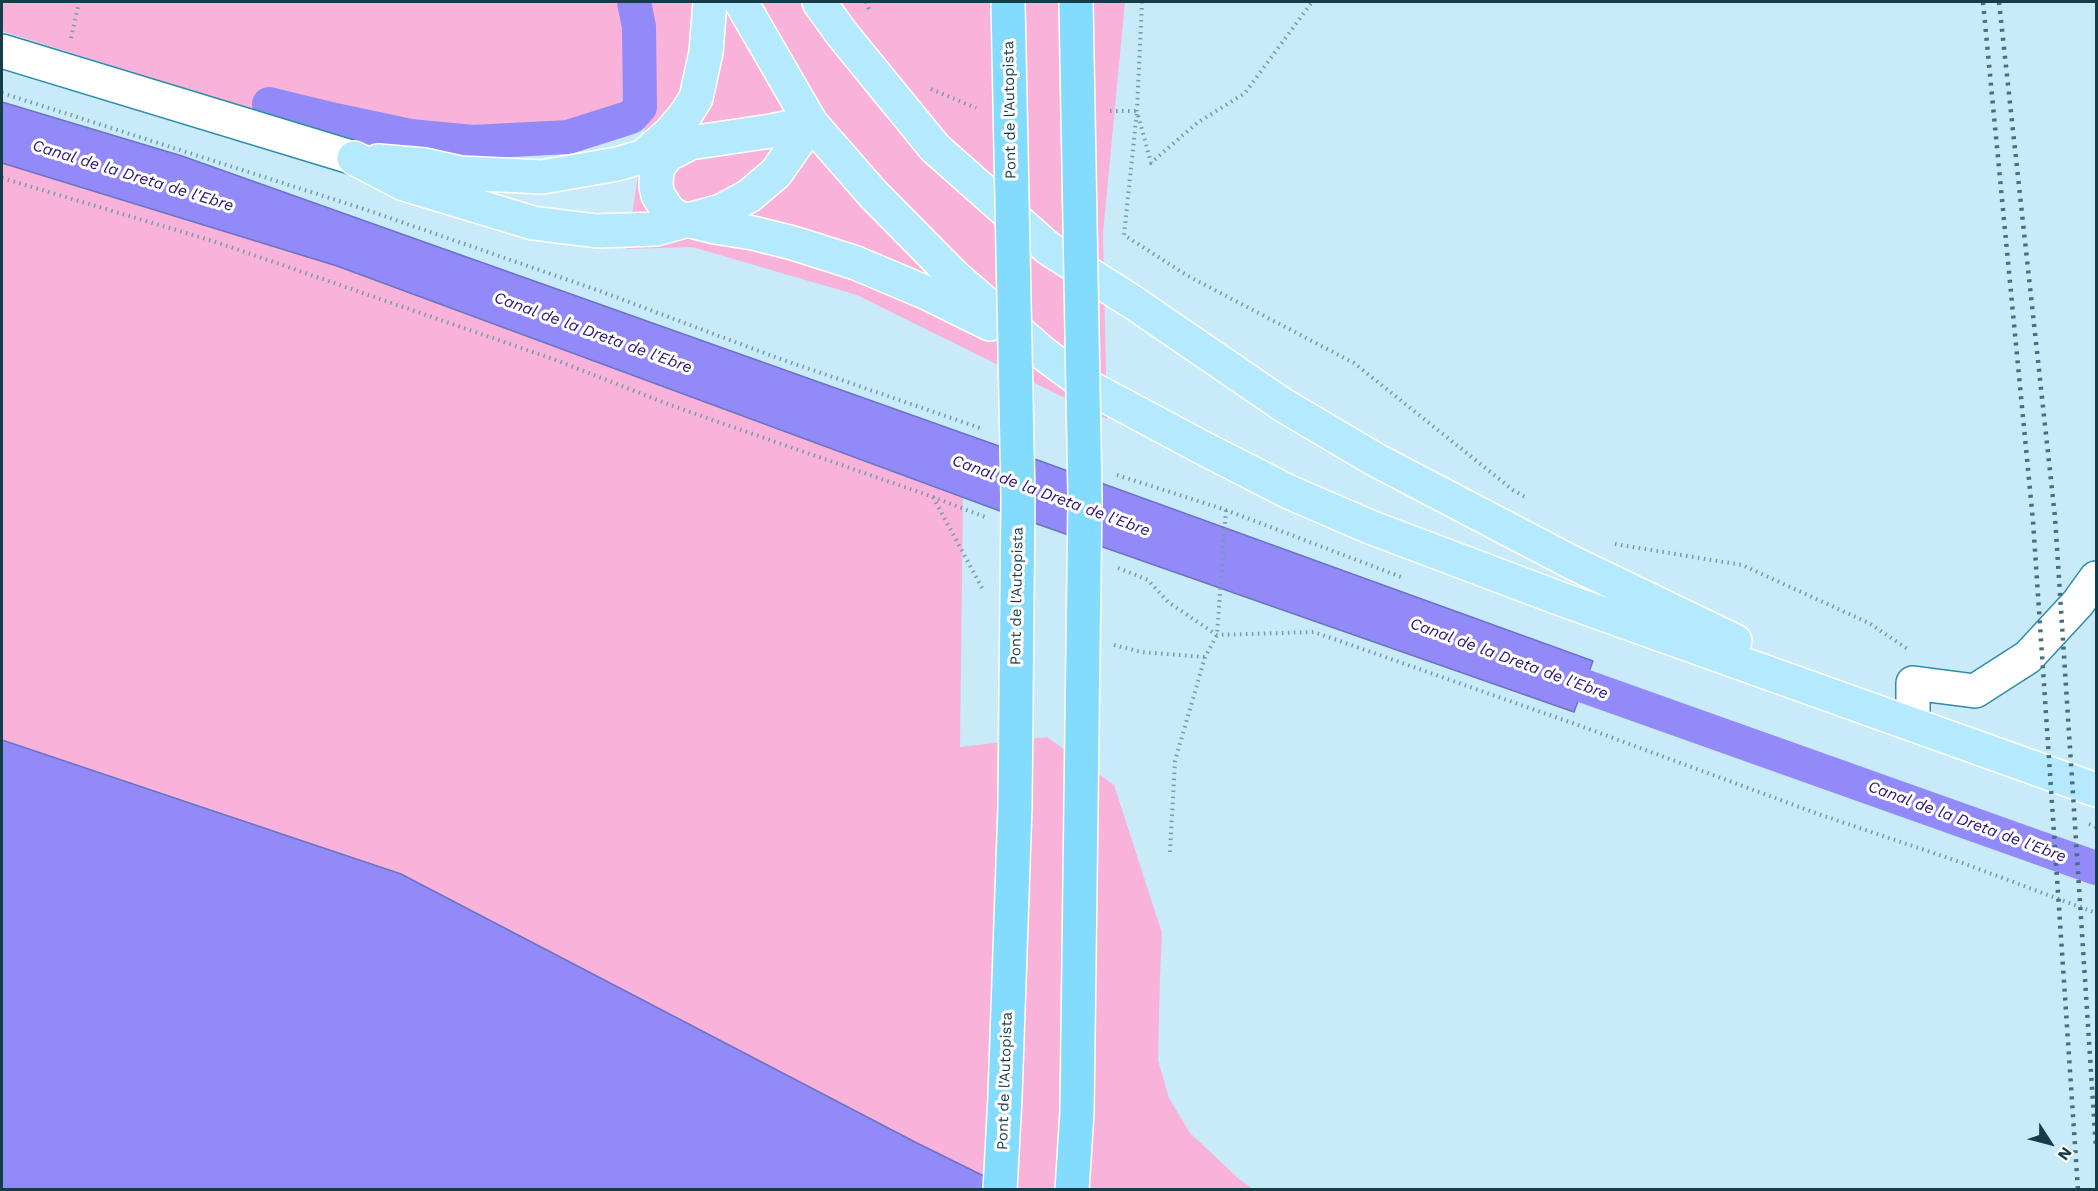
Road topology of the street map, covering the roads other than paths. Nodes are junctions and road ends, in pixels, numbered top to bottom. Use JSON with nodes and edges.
{"nodes":[{"id":1,"x":710,"y":2,"type":"edge"},
{"id":2,"x":741,"y":2,"type":"edge"},
{"id":3,"x":819,"y":2,"type":"edge"},
{"id":4,"x":1008,"y":2,"type":"edge"},
{"id":5,"x":1076,"y":2,"type":"edge"},
{"id":6,"x":2,"y":51,"type":"edge"},
{"id":7,"x":811,"y":123,"type":"junction"},
{"id":8,"x":690,"y":143,"type":"junction"},
{"id":9,"x":354,"y":158,"type":"junction"},
{"id":10,"x":617,"y":164,"type":"junction"},
{"id":11,"x":690,"y":220,"type":"junction"},
{"id":12,"x":1044,"y":354,"type":"junction"},
{"id":13,"x":2097,"y":578,"type":"edge"},
{"id":14,"x":1877,"y":711,"type":"junction"},
{"id":15,"x":1913,"y":724,"type":"junction"},
{"id":16,"x":2097,"y":790,"type":"edge"},
{"id":17,"x":1000,"y":1190,"type":"edge"},
{"id":18,"x":1072,"y":1190,"type":"edge"}],
"edges":[{"from":1,"to":10,"type":"main road"},
{"from":2,"to":7,"type":"main road"},
{"from":3,"to":14,"type":"main road"},
{"from":4,"to":17,"type":"highway","name":"Pont de l'Autopista","bridge":true},
{"from":5,"to":18,"type":"highway","bridge":true},
{"from":6,"to":9,"type":"street"},
{"from":7,"to":8,"type":"main road"},
{"from":7,"to":11,"type":"main road"},
{"from":7,"to":12,"type":"main road"},
{"from":8,"to":10,"type":"main road"},
{"from":8,"to":11,"type":"main road"},
{"from":9,"to":10,"type":"main road"},
{"from":9,"to":11,"type":"main road"},
{"from":11,"to":12,"type":"main road"},
{"from":12,"to":14,"type":"main road"},
{"from":13,"to":15,"type":"street"},
{"from":14,"to":15,"type":"main road"},
{"from":15,"to":16,"type":"main road"}]}
